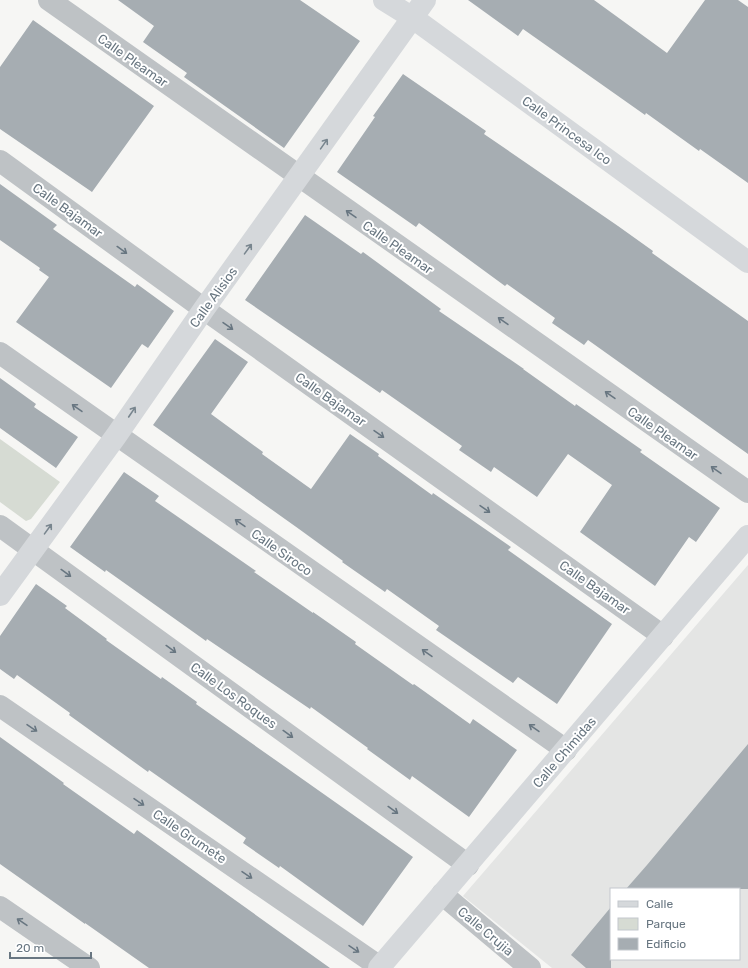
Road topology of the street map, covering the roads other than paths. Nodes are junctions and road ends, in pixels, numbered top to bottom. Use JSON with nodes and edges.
{"nodes":[{"id":1,"x":49,"y":0,"type":"edge"},
{"id":2,"x":384,"y":0,"type":"edge"},
{"id":3,"x":425,"y":0,"type":"edge"},
{"id":4,"x":413,"y":18,"type":"junction"},
{"id":5,"x":0,"y":161,"type":"edge"},
{"id":6,"x":300,"y":177,"type":"junction"},
{"id":7,"x":748,"y":262,"type":"edge"},
{"id":8,"x":204,"y":309,"type":"junction"},
{"id":9,"x":0,"y":353,"type":"edge"},
{"id":10,"x":116,"y":436,"type":"junction"},
{"id":11,"x":748,"y":492,"type":"edge"},
{"id":12,"x":0,"y":526,"type":"edge"},
{"id":13,"x":748,"y":536,"type":"edge"},
{"id":14,"x":33,"y":549,"type":"junction"},
{"id":15,"x":0,"y":595,"type":"edge"},
{"id":16,"x":663,"y":636,"type":"junction"},
{"id":17,"x":0,"y":706,"type":"edge"},
{"id":18,"x":566,"y":750,"type":"junction"},
{"id":19,"x":468,"y":865,"type":"junction"},
{"id":20,"x":442,"y":894,"type":"junction"},
{"id":21,"x":0,"y":907,"type":"edge"},
{"id":22,"x":380,"y":967,"type":"edge"},
{"id":23,"x":89,"y":968,"type":"edge"},
{"id":24,"x":530,"y":968,"type":"edge"}],
"edges":[{"from":1,"to":6,"type":"street","name":"Calle Pleamar"},
{"from":2,"to":4,"type":"street","name":"Calle Princesa Ico"},
{"from":3,"to":4,"type":"street","name":"Calle Alisios"},
{"from":6,"to":4,"type":"street","name":"Calle Alisios","one_way":true},
{"from":4,"to":7,"type":"street","name":"Calle Princesa Ico"},
{"from":5,"to":8,"type":"street","name":"Calle Bajamar","one_way":true},
{"from":8,"to":6,"type":"street","name":"Calle Alisios","one_way":true},
{"from":11,"to":6,"type":"street","name":"Calle Pleamar","one_way":true},
{"from":10,"to":8,"type":"street","name":"Calle Alisios","one_way":true},
{"from":8,"to":16,"type":"street","name":"Calle Bajamar","one_way":true},
{"from":10,"to":9,"type":"street","name":"Calle Siroco","one_way":true},
{"from":14,"to":10,"type":"street","name":"Calle Alisios","one_way":true},
{"from":18,"to":10,"type":"street","name":"Calle Siroco","one_way":true},
{"from":12,"to":14,"type":"street","name":"Calle Los Roques"},
{"from":13,"to":16,"type":"street","name":"Calle Chimidas"},
{"from":14,"to":15,"type":"street","name":"Calle Alisios"},
{"from":14,"to":19,"type":"street","name":"Calle Los Roques","one_way":true},
{"from":16,"to":18,"type":"street","name":"Calle Chimidas"},
{"from":17,"to":22,"type":"street","name":"Calle Grumete","one_way":true},
{"from":18,"to":19,"type":"street","name":"Calle Chimidas"},
{"from":19,"to":20,"type":"street","name":"Calle Chimidas"},
{"from":20,"to":22,"type":"street","name":"Calle Chimidas"},
{"from":20,"to":24,"type":"street","name":"Calle Crujia"},
{"from":23,"to":21,"type":"street","one_way":true}]}
